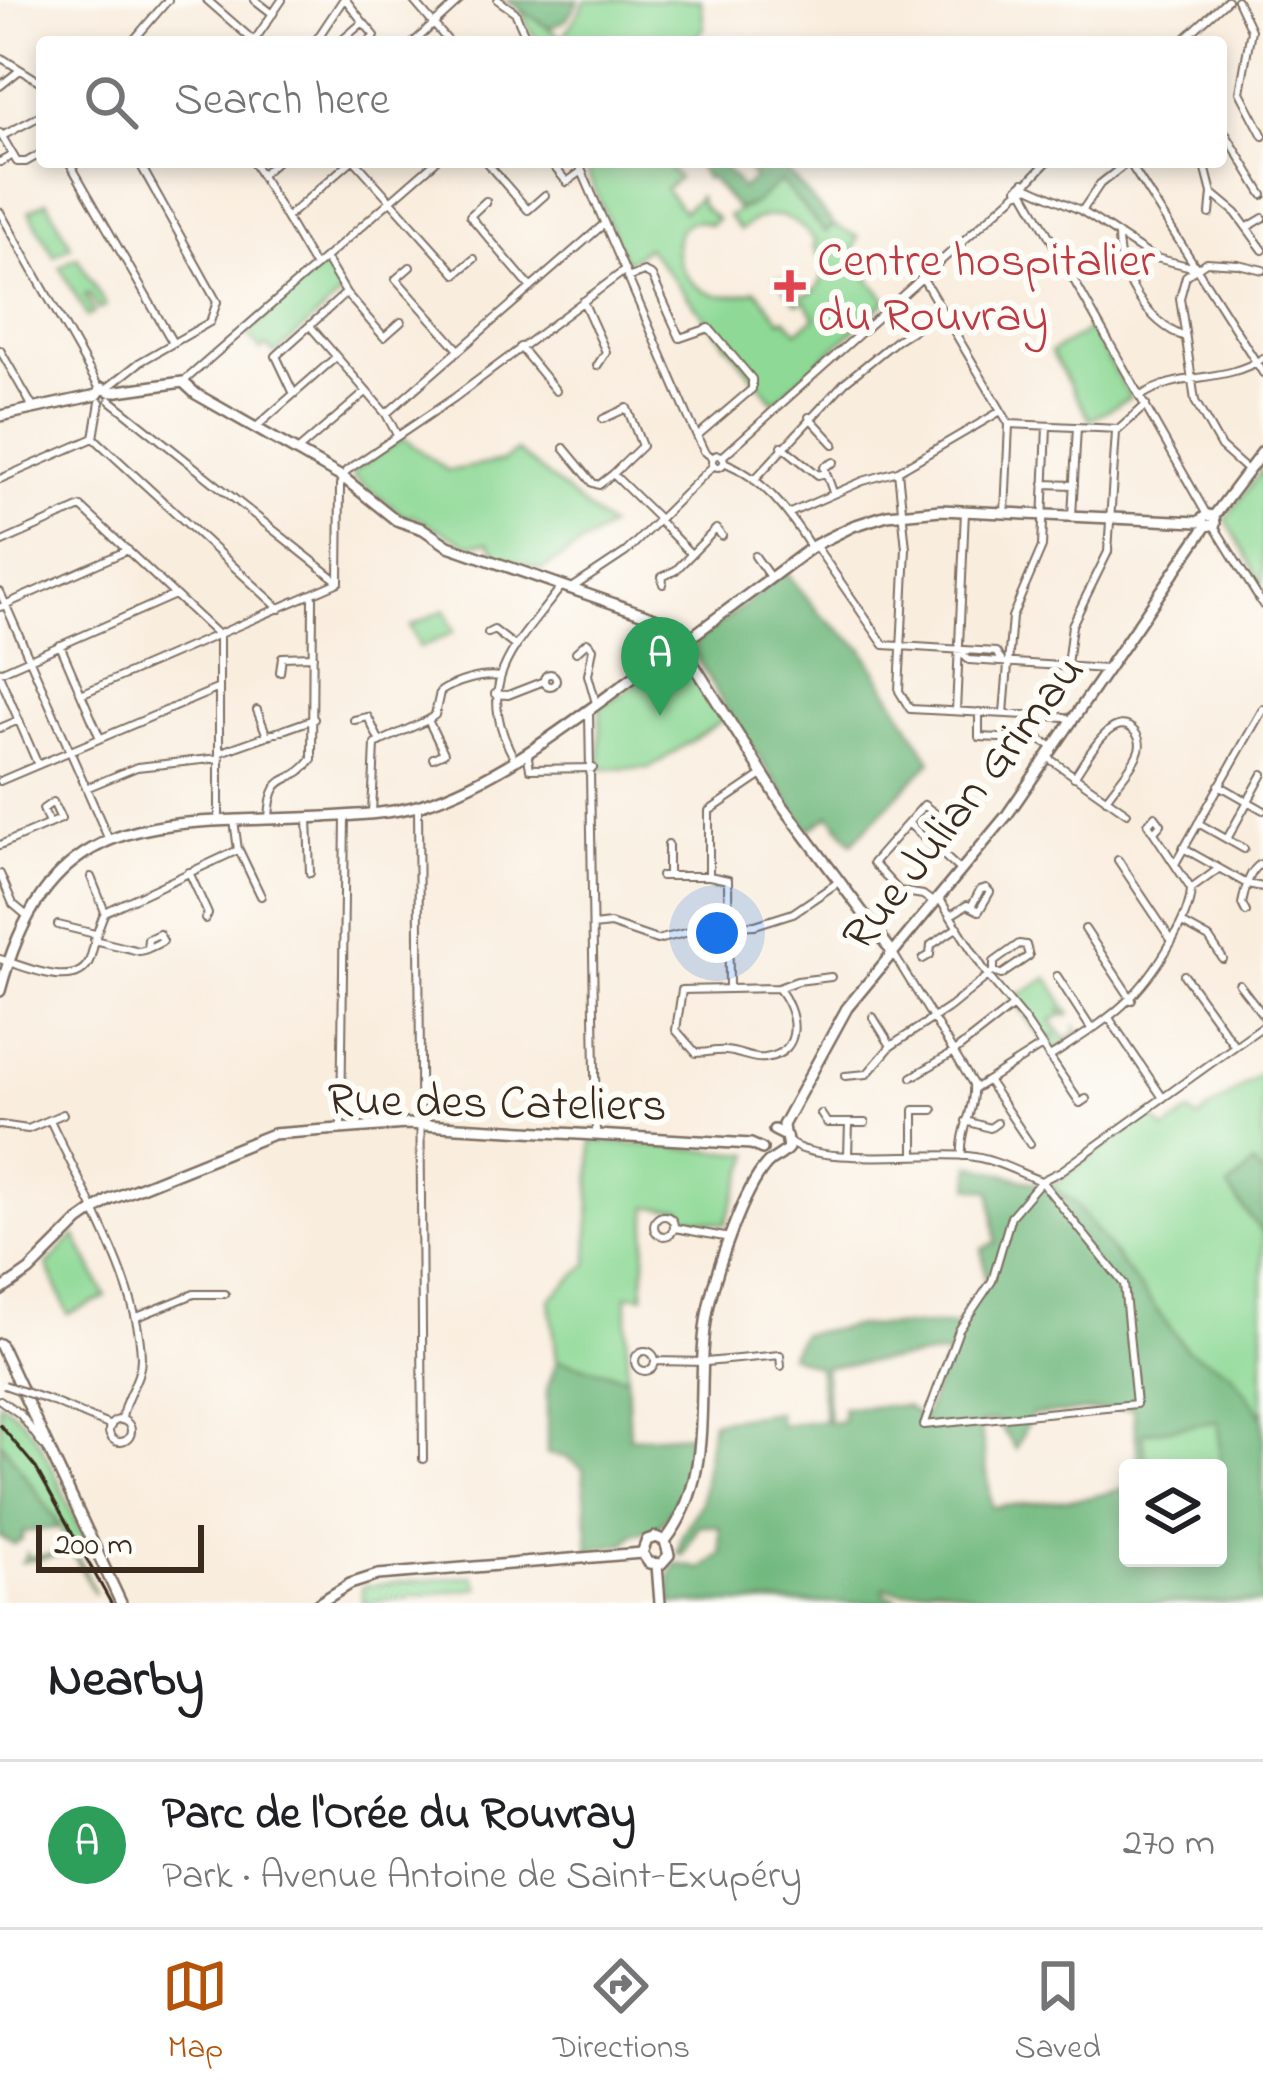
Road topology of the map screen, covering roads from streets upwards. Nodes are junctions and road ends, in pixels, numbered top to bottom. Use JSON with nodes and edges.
{"nodes":[{"id":1,"x":168,"y":0,"type":"edge"},
{"id":2,"x":207,"y":0,"type":"edge"},
{"id":3,"x":255,"y":0,"type":"edge"},
{"id":4,"x":282,"y":0,"type":"edge"},
{"id":5,"x":344,"y":0,"type":"edge"},
{"id":6,"x":412,"y":0,"type":"edge"},
{"id":7,"x":460,"y":0,"type":"edge"},
{"id":8,"x":498,"y":0,"type":"edge"},
{"id":9,"x":1227,"y":0,"type":"edge"},
{"id":10,"x":1237,"y":0,"type":"edge"},
{"id":11,"x":273,"y":14,"type":"junction"},
{"id":12,"x":363,"y":22,"type":"junction"},
{"id":13,"x":434,"y":24,"type":"junction"},
{"id":14,"x":137,"y":36,"type":"edge"},
{"id":15,"x":248,"y":36,"type":"edge"},
{"id":16,"x":258,"y":36,"type":"edge"},
{"id":17,"x":319,"y":36,"type":"edge"},
{"id":18,"x":347,"y":36,"type":"edge"},
{"id":19,"x":375,"y":36,"type":"edge"},
{"id":20,"x":421,"y":36,"type":"edge"},
{"id":21,"x":444,"y":36,"type":"edge"},
{"id":22,"x":525,"y":36,"type":"edge"},
{"id":23,"x":1188,"y":36,"type":"edge"},
{"id":24,"x":0,"y":57,"type":"edge"},
{"id":25,"x":20,"y":70,"type":"junction"},
{"id":26,"x":36,"y":79,"type":"edge"},
{"id":27,"x":0,"y":86,"type":"edge"},
{"id":28,"x":36,"y":119,"type":"edge"},
{"id":29,"x":1,"y":134,"type":"edge"},
{"id":30,"x":1263,"y":136,"type":"edge"},
{"id":31,"x":1227,"y":141,"type":"edge"},
{"id":32,"x":11,"y":152,"type":"junction"},
{"id":33,"x":0,"y":153,"type":"edge"},
{"id":34,"x":36,"y":156,"type":"edge"},
{"id":35,"x":0,"y":162,"type":"edge"},
{"id":36,"x":72,"y":168,"type":"edge"},
{"id":37,"x":142,"y":168,"type":"edge"},
{"id":38,"x":256,"y":168,"type":"edge"},
{"id":39,"x":269,"y":168,"type":"edge"},
{"id":40,"x":346,"y":168,"type":"edge"},
{"id":41,"x":359,"y":168,"type":"edge"},
{"id":42,"x":428,"y":168,"type":"edge"},
{"id":43,"x":491,"y":168,"type":"edge"},
{"id":44,"x":555,"y":168,"type":"edge"},
{"id":45,"x":578,"y":168,"type":"edge"},
{"id":46,"x":581,"y":168,"type":"edge"},
{"id":47,"x":1042,"y":168,"type":"edge"},
{"id":48,"x":1120,"y":168,"type":"edge"},
{"id":49,"x":1132,"y":168,"type":"edge"},
{"id":50,"x":1206,"y":168,"type":"edge"},
{"id":51,"x":260,"y":175,"type":"junction"},
{"id":52,"x":1025,"y":188,"type":"junction"},
{"id":53,"x":1212,"y":193,"type":"junction"},
{"id":54,"x":1263,"y":194,"type":"edge"},
{"id":55,"x":545,"y":196,"type":"dead end"},
{"id":56,"x":390,"y":201,"type":"junction"},
{"id":57,"x":486,"y":201,"type":"dead end"},
{"id":58,"x":1082,"y":211,"type":"junction"},
{"id":59,"x":0,"y":212,"type":"edge"},
{"id":60,"x":1210,"y":214,"type":"dead end"},
{"id":61,"x":286,"y":218,"type":"junction"},
{"id":62,"x":1263,"y":218,"type":"edge"},
{"id":63,"x":604,"y":224,"type":"junction"},
{"id":64,"x":1248,"y":227,"type":"junction"},
{"id":65,"x":1118,"y":236,"type":"junction"},
{"id":66,"x":1263,"y":250,"type":"edge"},
{"id":67,"x":325,"y":258,"type":"junction"},
{"id":68,"x":474,"y":259,"type":"dead end"},
{"id":69,"x":315,"y":267,"type":"junction"},
{"id":70,"x":410,"y":267,"type":"dead end"},
{"id":71,"x":1196,"y":268,"type":"junction"},
{"id":72,"x":1263,"y":270,"type":"edge"},
{"id":73,"x":626,"y":274,"type":"junction"},
{"id":74,"x":921,"y":275,"type":"junction"},
{"id":75,"x":531,"y":288,"type":"junction"},
{"id":76,"x":346,"y":293,"type":"junction"},
{"id":77,"x":583,"y":301,"type":"junction"},
{"id":78,"x":942,"y":312,"type":"junction"},
{"id":79,"x":401,"y":322,"type":"dead end"},
{"id":80,"x":310,"y":326,"type":"junction"},
{"id":81,"x":1185,"y":337,"type":"junction"},
{"id":82,"x":173,"y":343,"type":"junction"},
{"id":83,"x":520,"y":347,"type":"junction"},
{"id":84,"x":459,"y":350,"type":"junction"},
{"id":85,"x":0,"y":351,"type":"edge"},
{"id":86,"x":336,"y":358,"type":"junction"},
{"id":87,"x":1260,"y":360,"type":"edge"},
{"id":88,"x":597,"y":366,"type":"dead end"},
{"id":89,"x":1263,"y":373,"type":"edge"},
{"id":90,"x":1191,"y":379,"type":"junction"},
{"id":91,"x":183,"y":382,"type":"junction"},
{"id":92,"x":556,"y":391,"type":"dead end"},
{"id":93,"x":366,"y":392,"type":"junction"},
{"id":94,"x":104,"y":394,"type":"junction"},
{"id":95,"x":294,"y":394,"type":"junction"},
{"id":96,"x":1141,"y":396,"type":"junction"},
{"id":97,"x":1146,"y":405,"type":"junction"},
{"id":98,"x":34,"y":409,"type":"junction"},
{"id":99,"x":1001,"y":411,"type":"junction"},
{"id":100,"x":386,"y":414,"type":"junction"},
{"id":101,"x":0,"y":416,"type":"edge"},
{"id":102,"x":809,"y":417,"type":"junction"},
{"id":103,"x":603,"y":419,"type":"dead end"},
{"id":104,"x":1009,"y":424,"type":"junction"},
{"id":105,"x":1047,"y":426,"type":"junction"},
{"id":106,"x":1077,"y":427,"type":"junction"},
{"id":107,"x":255,"y":428,"type":"junction"},
{"id":108,"x":1119,"y":429,"type":"junction"},
{"id":109,"x":398,"y":436,"type":"junction"},
{"id":110,"x":697,"y":436,"type":"junction"},
{"id":111,"x":94,"y":438,"type":"junction"},
{"id":112,"x":834,"y":443,"type":"dead end"},
{"id":113,"x":782,"y":446,"type":"junction"},
{"id":114,"x":564,"y":448,"type":"dead end"},
{"id":115,"x":1263,"y":451,"type":"edge"},
{"id":116,"x":296,"y":452,"type":"junction"},
{"id":117,"x":718,"y":460,"type":"junction"},
{"id":118,"x":834,"y":462,"type":"dead end"},
{"id":119,"x":1248,"y":470,"type":"junction"},
{"id":120,"x":826,"y":472,"type":"junction"},
{"id":121,"x":898,"y":472,"type":"junction"},
{"id":122,"x":613,"y":474,"type":"junction"},
{"id":123,"x":342,"y":477,"type":"junction"},
{"id":124,"x":0,"y":479,"type":"edge"},
{"id":125,"x":754,"y":480,"type":"junction"},
{"id":126,"x":1045,"y":484,"type":"junction"},
{"id":127,"x":1074,"y":485,"type":"junction"},
{"id":128,"x":833,"y":492,"type":"junction"},
{"id":129,"x":904,"y":512,"type":"junction"},
{"id":130,"x":965,"y":512,"type":"junction"},
{"id":131,"x":790,"y":513,"type":"junction"},
{"id":132,"x":1005,"y":513,"type":"junction"},
{"id":133,"x":1043,"y":515,"type":"junction"},
{"id":134,"x":1072,"y":516,"type":"junction"},
{"id":135,"x":1112,"y":518,"type":"junction"},
{"id":136,"x":658,"y":520,"type":"junction"},
{"id":137,"x":1209,"y":521,"type":"junction"},
{"id":138,"x":722,"y":536,"type":"dead end"},
{"id":139,"x":0,"y":543,"type":"edge"},
{"id":140,"x":813,"y":546,"type":"junction"},
{"id":141,"x":128,"y":550,"type":"junction"},
{"id":142,"x":692,"y":554,"type":"junction"},
{"id":143,"x":755,"y":556,"type":"dead end"},
{"id":144,"x":770,"y":577,"type":"junction"},
{"id":145,"x":339,"y":582,"type":"junction"},
{"id":146,"x":663,"y":584,"type":"dead end"},
{"id":147,"x":566,"y":588,"type":"junction"},
{"id":148,"x":0,"y":592,"type":"edge"},
{"id":149,"x":175,"y":595,"type":"junction"},
{"id":150,"x":313,"y":596,"type":"junction"},
{"id":151,"x":1263,"y":605,"type":"edge"},
{"id":152,"x":3,"y":606,"type":"edge"},
{"id":153,"x":280,"y":610,"type":"junction"},
{"id":154,"x":488,"y":633,"type":"dead end"},
{"id":155,"x":219,"y":636,"type":"junction"},
{"id":156,"x":682,"y":643,"type":"junction"},
{"id":157,"x":60,"y":646,"type":"junction"},
{"id":158,"x":516,"y":647,"type":"junction"},
{"id":159,"x":901,"y":647,"type":"junction"},
{"id":160,"x":958,"y":650,"type":"junction"},
{"id":161,"x":576,"y":652,"type":"dead end"},
{"id":162,"x":314,"y":656,"type":"junction"},
{"id":163,"x":30,"y":659,"type":"junction"},
{"id":164,"x":1005,"y":662,"type":"junction"},
{"id":165,"x":1067,"y":665,"type":"junction"},
{"id":166,"x":1107,"y":670,"type":"junction"},
{"id":167,"x":280,"y":672,"type":"dead end"},
{"id":168,"x":0,"y":674,"type":"edge"},
{"id":169,"x":500,"y":677,"type":"junction"},
{"id":170,"x":544,"y":681,"type":"dead end"},
{"id":171,"x":219,"y":688,"type":"junction"},
{"id":172,"x":81,"y":694,"type":"junction"},
{"id":173,"x":495,"y":694,"type":"junction"},
{"id":174,"x":591,"y":706,"type":"junction"},
{"id":175,"x":1263,"y":709,"type":"edge"},
{"id":176,"x":257,"y":710,"type":"dead end"},
{"id":177,"x":956,"y":711,"type":"junction"},
{"id":178,"x":979,"y":712,"type":"junction"},
{"id":179,"x":1004,"y":713,"type":"junction"},
{"id":180,"x":314,"y":719,"type":"junction"},
{"id":181,"x":19,"y":720,"type":"junction"},
{"id":182,"x":354,"y":720,"type":"dead end"},
{"id":183,"x":428,"y":720,"type":"junction"},
{"id":184,"x":1072,"y":721,"type":"junction"},
{"id":185,"x":0,"y":728,"type":"edge"},
{"id":186,"x":267,"y":736,"type":"junction"},
{"id":187,"x":100,"y":738,"type":"junction"},
{"id":188,"x":380,"y":742,"type":"junction"},
{"id":189,"x":70,"y":751,"type":"junction"},
{"id":190,"x":527,"y":752,"type":"junction"},
{"id":191,"x":1050,"y":752,"type":"junction"},
{"id":192,"x":220,"y":755,"type":"junction"},
{"id":193,"x":434,"y":758,"type":"dead end"},
{"id":194,"x":515,"y":760,"type":"junction"},
{"id":195,"x":38,"y":765,"type":"junction"},
{"id":196,"x":593,"y":768,"type":"junction"},
{"id":197,"x":1263,"y":774,"type":"edge"},
{"id":198,"x":762,"y":775,"type":"junction"},
{"id":199,"x":1074,"y":777,"type":"junction"},
{"id":200,"x":0,"y":782,"type":"edge"},
{"id":201,"x":1219,"y":785,"type":"junction"},
{"id":202,"x":86,"y":788,"type":"junction"},
{"id":203,"x":1106,"y":799,"type":"junction"},
{"id":204,"x":1247,"y":802,"type":"junction"},
{"id":205,"x":418,"y":806,"type":"junction"},
{"id":206,"x":1263,"y":810,"type":"edge"},
{"id":207,"x":1127,"y":813,"type":"dead end"},
{"id":208,"x":372,"y":814,"type":"junction"},
{"id":209,"x":345,"y":816,"type":"junction"},
{"id":210,"x":269,"y":818,"type":"junction"},
{"id":211,"x":308,"y":818,"type":"junction"},
{"id":212,"x":960,"y":819,"type":"dead end"},
{"id":213,"x":220,"y":820,"type":"junction"},
{"id":214,"x":234,"y":820,"type":"junction"},
{"id":215,"x":908,"y":823,"type":"junction"},
{"id":216,"x":1198,"y":823,"type":"junction"},
{"id":217,"x":49,"y":824,"type":"dead end"},
{"id":218,"x":1154,"y":832,"type":"dead end"},
{"id":219,"x":1227,"y":839,"type":"junction"},
{"id":220,"x":109,"y":840,"type":"junction"},
{"id":221,"x":668,"y":844,"type":"dead end"},
{"id":222,"x":0,"y":845,"type":"edge"},
{"id":223,"x":1183,"y":848,"type":"junction"},
{"id":224,"x":1244,"y":849,"type":"dead end"},
{"id":225,"x":238,"y":850,"type":"junction"},
{"id":226,"x":1118,"y":860,"type":"dead end"},
{"id":227,"x":1174,"y":864,"type":"junction"},
{"id":228,"x":1261,"y":864,"type":"edge"},
{"id":229,"x":1218,"y":869,"type":"junction"},
{"id":230,"x":189,"y":872,"type":"junction"},
{"id":231,"x":961,"y":872,"type":"junction"},
{"id":232,"x":310,"y":873,"type":"dead end"},
{"id":233,"x":0,"y":874,"type":"edge"},
{"id":234,"x":709,"y":876,"type":"junction"},
{"id":235,"x":91,"y":877,"type":"dead end"},
{"id":236,"x":840,"y":881,"type":"junction"},
{"id":237,"x":1247,"y":884,"type":"junction"},
{"id":238,"x":1263,"y":887,"type":"edge"},
{"id":239,"x":1191,"y":889,"type":"junction"},
{"id":240,"x":261,"y":896,"type":"dead end"},
{"id":241,"x":936,"y":900,"type":"junction"},
{"id":242,"x":970,"y":907,"type":"dead end"},
{"id":243,"x":106,"y":912,"type":"junction"},
{"id":244,"x":1246,"y":912,"type":"dead end"},
{"id":245,"x":26,"y":915,"type":"junction"},
{"id":246,"x":951,"y":915,"type":"junction"},
{"id":247,"x":206,"y":920,"type":"dead end"},
{"id":248,"x":1182,"y":923,"type":"junction"},
{"id":249,"x":58,"y":925,"type":"dead end"},
{"id":250,"x":593,"y":926,"type":"junction"},
{"id":251,"x":727,"y":927,"type":"junction"},
{"id":252,"x":958,"y":927,"type":"junction"},
{"id":253,"x":1085,"y":929,"type":"dead end"},
{"id":254,"x":95,"y":937,"type":"junction"},
{"id":255,"x":1172,"y":941,"type":"junction"},
{"id":256,"x":147,"y":949,"type":"dead end"},
{"id":257,"x":892,"y":952,"type":"junction"},
{"id":258,"x":923,"y":959,"type":"dead end"},
{"id":259,"x":1223,"y":959,"type":"dead end"},
{"id":260,"x":4,"y":960,"type":"edge"},
{"id":261,"x":991,"y":974,"type":"junction"},
{"id":262,"x":1184,"y":975,"type":"dead end"},
{"id":263,"x":1057,"y":976,"type":"dead end"},
{"id":264,"x":831,"y":977,"type":"dead end"},
{"id":265,"x":1239,"y":984,"type":"dead end"},
{"id":266,"x":778,"y":988,"type":"junction"},
{"id":267,"x":729,"y":989,"type":"junction"},
{"id":268,"x":0,"y":992,"type":"edge"},
{"id":269,"x":1132,"y":1000,"type":"junction"},
{"id":270,"x":1013,"y":1006,"type":"junction"},
{"id":271,"x":1263,"y":1015,"type":"edge"},
{"id":272,"x":873,"y":1017,"type":"dead end"},
{"id":273,"x":933,"y":1018,"type":"junction"},
{"id":274,"x":1109,"y":1018,"type":"junction"},
{"id":275,"x":1263,"y":1026,"type":"edge"},
{"id":276,"x":1092,"y":1030,"type":"junction"},
{"id":277,"x":891,"y":1046,"type":"junction"},
{"id":278,"x":1042,"y":1046,"type":"junction"},
{"id":279,"x":1234,"y":1046,"type":"junction"},
{"id":280,"x":954,"y":1052,"type":"junction"},
{"id":281,"x":1050,"y":1057,"type":"junction"},
{"id":282,"x":845,"y":1076,"type":"dead end"},
{"id":283,"x":912,"y":1077,"type":"dead end"},
{"id":284,"x":988,"y":1083,"type":"junction"},
{"id":285,"x":974,"y":1089,"type":"junction"},
{"id":286,"x":1162,"y":1098,"type":"junction"},
{"id":287,"x":1087,"y":1099,"type":"dead end"},
{"id":288,"x":932,"y":1110,"type":"dead end"},
{"id":289,"x":63,"y":1114,"type":"dead end"},
{"id":290,"x":821,"y":1114,"type":"dead end"},
{"id":291,"x":50,"y":1120,"type":"junction"},
{"id":292,"x":966,"y":1120,"type":"junction"},
{"id":293,"x":849,"y":1123,"type":"junction"},
{"id":294,"x":997,"y":1123,"type":"dead end"},
{"id":295,"x":866,"y":1124,"type":"dead end"},
{"id":296,"x":0,"y":1125,"type":"edge"},
{"id":297,"x":421,"y":1125,"type":"junction"},
{"id":298,"x":341,"y":1128,"type":"junction"},
{"id":299,"x":596,"y":1132,"type":"junction"},
{"id":300,"x":785,"y":1136,"type":"junction"},
{"id":301,"x":1030,"y":1144,"type":"dead end"},
{"id":302,"x":766,"y":1149,"type":"junction"},
{"id":303,"x":848,"y":1155,"type":"junction"},
{"id":304,"x":914,"y":1155,"type":"junction"},
{"id":305,"x":962,"y":1156,"type":"junction"},
{"id":306,"x":1041,"y":1181,"type":"junction"},
{"id":307,"x":93,"y":1210,"type":"junction"},
{"id":308,"x":674,"y":1227,"type":"dead end"},
{"id":309,"x":730,"y":1238,"type":"junction"},
{"id":310,"x":0,"y":1291,"type":"edge"},
{"id":311,"x":225,"y":1294,"type":"dead end"},
{"id":312,"x":136,"y":1317,"type":"junction"},
{"id":313,"x":0,"y":1344,"type":"edge"},
{"id":314,"x":655,"y":1361,"type":"dead end"},
{"id":315,"x":702,"y":1362,"type":"junction"},
{"id":316,"x":781,"y":1366,"type":"dead end"},
{"id":317,"x":2,"y":1384,"type":"edge"},
{"id":318,"x":0,"y":1400,"type":"edge"},
{"id":319,"x":122,"y":1420,"type":"junction"},
{"id":320,"x":111,"y":1426,"type":"junction"},
{"id":321,"x":423,"y":1459,"type":"dead end"},
{"id":322,"x":60,"y":1475,"type":"junction"},
{"id":323,"x":665,"y":1541,"type":"junction"},
{"id":324,"x":642,"y":1553,"type":"junction"},
{"id":325,"x":657,"y":1565,"type":"junction"},
{"id":326,"x":121,"y":1603,"type":"edge"},
{"id":327,"x":319,"y":1603,"type":"edge"},
{"id":328,"x":661,"y":1603,"type":"edge"}],
"edges":[{"from":1,"to":14,"type":"street"},
{"from":2,"to":15,"type":"street"},
{"from":3,"to":11,"type":"street"},
{"from":4,"to":11,"type":"street"},
{"from":5,"to":12,"type":"street"},
{"from":5,"to":17,"type":"street"},
{"from":6,"to":13,"type":"street"},
{"from":7,"to":13,"type":"street"},
{"from":8,"to":22,"type":"street"},
{"from":9,"to":23,"type":"street"},
{"from":10,"to":30,"type":"street"},
{"from":11,"to":16,"type":"street"},
{"from":12,"to":18,"type":"street"},
{"from":12,"to":19,"type":"street"},
{"from":13,"to":20,"type":"street"},
{"from":13,"to":21,"type":"street"},
{"from":24,"to":25,"type":"street"},
{"from":25,"to":26,"type":"street"},
{"from":25,"to":27,"type":"street"},
{"from":28,"to":29,"type":"street"},
{"from":29,"to":32,"type":"street"},
{"from":31,"to":54,"type":"street"},
{"from":32,"to":33,"type":"street"},
{"from":32,"to":34,"type":"street"},
{"from":32,"to":35,"type":"street"},
{"from":36,"to":82,"type":"street"},
{"from":37,"to":82,"type":"street"},
{"from":38,"to":51,"type":"street"},
{"from":39,"to":51,"type":"street"},
{"from":40,"to":61,"type":"street"},
{"from":41,"to":56,"type":"street"},
{"from":42,"to":56,"type":"street"},
{"from":43,"to":55,"type":"street"},
{"from":44,"to":45,"type":"street"},
{"from":46,"to":63,"type":"street"},
{"from":47,"to":52,"type":"street"},
{"from":48,"to":58,"type":"street"},
{"from":49,"to":71,"type":"street"},
{"from":50,"to":53,"type":"street"},
{"from":51,"to":61,"type":"street"},
{"from":52,"to":58,"type":"street"},
{"from":52,"to":74,"type":"street"},
{"from":52,"to":96,"type":"street"},
{"from":53,"to":60,"type":"street"},
{"from":53,"to":64,"type":"street"},
{"from":56,"to":67,"type":"street"},
{"from":56,"to":68,"type":"street"},
{"from":57,"to":75,"type":"street"},
{"from":58,"to":65,"type":"street"},
{"from":59,"to":94,"type":"street"},
{"from":61,"to":69,"type":"street"},
{"from":62,"to":64,"type":"street"},
{"from":63,"to":73,"type":"street"},
{"from":63,"to":75,"type":"street"},
{"from":64,"to":66,"type":"street"},
{"from":65,"to":71,"type":"street"},
{"from":65,"to":81,"type":"street"},
{"from":67,"to":69,"type":"street"},
{"from":67,"to":76,"type":"street"},
{"from":69,"to":91,"type":"street"},
{"from":70,"to":84,"type":"street"},
{"from":71,"to":72,"type":"street"},
{"from":71,"to":81,"type":"street"},
{"from":71,"to":87,"type":"street"},
{"from":73,"to":77,"type":"street"},
{"from":73,"to":110,"type":"street"},
{"from":73,"to":110,"type":"street"},
{"from":74,"to":78,"type":"street"},
{"from":74,"to":117,"type":"street"},
{"from":75,"to":84,"type":"street"},
{"from":76,"to":79,"type":"street"},
{"from":76,"to":80,"type":"street"},
{"from":77,"to":83,"type":"street"},
{"from":77,"to":88,"type":"street"},
{"from":78,"to":99,"type":"street"},
{"from":78,"to":102,"type":"street"},
{"from":80,"to":86,"type":"street"},
{"from":80,"to":95,"type":"street"},
{"from":81,"to":90,"type":"street"},
{"from":82,"to":94,"type":"street"},
{"from":83,"to":92,"type":"street"},
{"from":83,"to":109,"type":"street"},
{"from":84,"to":100,"type":"street"},
{"from":85,"to":98,"type":"street"},
{"from":86,"to":93,"type":"street"},
{"from":86,"to":95,"type":"street"},
{"from":87,"to":89,"type":"street"},
{"from":87,"to":90,"type":"street"},
{"from":90,"to":96,"type":"street"},
{"from":90,"to":119,"type":"street"},
{"from":91,"to":94,"type":"street"},
{"from":91,"to":107,"type":"street"},
{"from":93,"to":100,"type":"street"},
{"from":93,"to":116,"type":"street"},
{"from":94,"to":98,"type":"street"},
{"from":94,"to":111,"type":"street"},
{"from":94,"to":145,"type":"street"},
{"from":95,"to":107,"type":"street"},
{"from":96,"to":97,"type":"street"},
{"from":97,"to":108,"type":"street"},
{"from":97,"to":137,"type":"street"},
{"from":98,"to":101,"type":"street"},
{"from":99,"to":104,"type":"street"},
{"from":99,"to":121,"type":"street"},
{"from":100,"to":109,"type":"street"},
{"from":102,"to":112,"type":"street"},
{"from":102,"to":113,"type":"street"},
{"from":103,"to":122,"type":"street"},
{"from":104,"to":105,"type":"street"},
{"from":104,"to":132,"type":"street"},
{"from":105,"to":106,"type":"street"},
{"from":105,"to":126,"type":"street"},
{"from":106,"to":108,"type":"street"},
{"from":106,"to":127,"type":"street"},
{"from":107,"to":116,"type":"street"},
{"from":108,"to":135,"type":"street"},
{"from":109,"to":123,"type":"street"},
{"from":110,"to":117,"type":"street"},
{"from":111,"to":124,"type":"street"},
{"from":111,"to":153,"type":"street"},
{"from":113,"to":120,"type":"street"},
{"from":113,"to":125,"type":"street"},
{"from":114,"to":122,"type":"street"},
{"from":115,"to":119,"type":"street","name":"Rue Julian Grimau"},
{"from":116,"to":123,"type":"street"},
{"from":117,"to":125,"type":"street"},
{"from":117,"to":136,"type":"street"},
{"from":118,"to":120,"type":"street"},
{"from":119,"to":137,"type":"street","name":"Rue Julian Grimau"},
{"from":120,"to":128,"type":"street"},
{"from":121,"to":128,"type":"street"},
{"from":121,"to":129,"type":"street"},
{"from":122,"to":136,"type":"street"},
{"from":123,"to":145,"type":"street"},
{"from":123,"to":147,"type":"street"},
{"from":125,"to":131,"type":"street"},
{"from":126,"to":127,"type":"street"},
{"from":126,"to":133,"type":"street"},
{"from":127,"to":134,"type":"street"},
{"from":128,"to":131,"type":"street"},
{"from":129,"to":130,"type":"street"},
{"from":129,"to":140,"type":"street"},
{"from":129,"to":159,"type":"street"},
{"from":130,"to":132,"type":"street"},
{"from":130,"to":160,"type":"street"},
{"from":131,"to":140,"type":"street"},
{"from":132,"to":133,"type":"street"},
{"from":133,"to":134,"type":"street"},
{"from":133,"to":164,"type":"street"},
{"from":134,"to":135,"type":"street"},
{"from":135,"to":137,"type":"street"},
{"from":135,"to":165,"type":"street"},
{"from":136,"to":142,"type":"street"},
{"from":136,"to":147,"type":"street"},
{"from":137,"to":151,"type":"street"},
{"from":137,"to":166,"type":"street","name":"Rue Julian Grimau"},
{"from":138,"to":142,"type":"street"},
{"from":139,"to":141,"type":"street"},
{"from":140,"to":144,"type":"street"},
{"from":140,"to":159,"type":"street"},
{"from":141,"to":149,"type":"street"},
{"from":141,"to":152,"type":"street"},
{"from":142,"to":146,"type":"street"},
{"from":143,"to":144,"type":"street"},
{"from":144,"to":156,"type":"street"},
{"from":145,"to":150,"type":"street"},
{"from":147,"to":156,"type":"street"},
{"from":147,"to":158,"type":"street"},
{"from":148,"to":152,"type":"street"},
{"from":149,"to":155,"type":"street"},
{"from":149,"to":157,"type":"street"},
{"from":150,"to":153,"type":"street"},
{"from":150,"to":162,"type":"street"},
{"from":152,"to":163,"type":"street"},
{"from":153,"to":155,"type":"street"},
{"from":154,"to":158,"type":"street"},
{"from":155,"to":171,"type":"street"},
{"from":155,"to":172,"type":"street"},
{"from":156,"to":174,"type":"street"},
{"from":156,"to":198,"type":"street"},
{"from":157,"to":163,"type":"street"},
{"from":157,"to":172,"type":"street"},
{"from":158,"to":169,"type":"street"},
{"from":159,"to":160,"type":"street"},
{"from":159,"to":177,"type":"street"},
{"from":160,"to":164,"type":"street"},
{"from":160,"to":177,"type":"street"},
{"from":161,"to":174,"type":"street"},
{"from":162,"to":167,"type":"street"},
{"from":162,"to":180,"type":"street"},
{"from":163,"to":168,"type":"street"},
{"from":163,"to":189,"type":"street"},
{"from":164,"to":165,"type":"street"},
{"from":164,"to":179,"type":"street"},
{"from":165,"to":166,"type":"street"},
{"from":166,"to":184,"type":"street","name":"Rue Julian Grimau"},
{"from":168,"to":181,"type":"street"},
{"from":169,"to":173,"type":"street"},
{"from":169,"to":183,"type":"street"},
{"from":170,"to":173,"type":"street"},
{"from":171,"to":187,"type":"street"},
{"from":171,"to":192,"type":"street"},
{"from":172,"to":187,"type":"street"},
{"from":173,"to":194,"type":"street"},
{"from":174,"to":190,"type":"street"},
{"from":174,"to":196,"type":"street"},
{"from":175,"to":201,"type":"street"},
{"from":176,"to":186,"type":"street"},
{"from":177,"to":178,"type":"street"},
{"from":178,"to":179,"type":"street"},
{"from":178,"to":191,"type":"street"},
{"from":179,"to":184,"type":"street"},
{"from":180,"to":186,"type":"street"},
{"from":180,"to":210,"type":"street"},
{"from":181,"to":185,"type":"street"},
{"from":181,"to":195,"type":"street"},
{"from":182,"to":188,"type":"street"},
{"from":183,"to":188,"type":"street"},
{"from":183,"to":193,"type":"street"},
{"from":184,"to":191,"type":"street","name":"Rue Julian Grimau"},
{"from":186,"to":192,"type":"street"},
{"from":187,"to":189,"type":"street"},
{"from":188,"to":208,"type":"street"},
{"from":189,"to":195,"type":"street"},
{"from":189,"to":202,"type":"street"},
{"from":190,"to":194,"type":"street"},
{"from":190,"to":196,"type":"street"},
{"from":191,"to":199,"type":"street"},
{"from":191,"to":231,"type":"street","name":"Rue Julian Grimau"},
{"from":192,"to":202,"type":"street"},
{"from":192,"to":213,"type":"street"},
{"from":194,"to":205,"type":"street"},
{"from":195,"to":200,"type":"street"},
{"from":196,"to":250,"type":"street"},
{"from":197,"to":204,"type":"street"},
{"from":198,"to":234,"type":"street"},
{"from":198,"to":236,"type":"street"},
{"from":199,"to":203,"type":"street"},
{"from":199,"to":203,"type":"street"},
{"from":201,"to":204,"type":"street"},
{"from":201,"to":216,"type":"street"},
{"from":202,"to":220,"type":"street"},
{"from":203,"to":207,"type":"street"},
{"from":204,"to":206,"type":"street"},
{"from":204,"to":219,"type":"street"},
{"from":205,"to":208,"type":"street"},
{"from":205,"to":297,"type":"street"},
{"from":208,"to":209,"type":"street"},
{"from":209,"to":211,"type":"street"},
{"from":209,"to":298,"type":"street"},
{"from":210,"to":211,"type":"street"},
{"from":210,"to":214,"type":"street"},
{"from":211,"to":232,"type":"street"},
{"from":212,"to":215,"type":"street"},
{"from":213,"to":214,"type":"street"},
{"from":213,"to":220,"type":"street"},
{"from":214,"to":225,"type":"street"},
{"from":215,"to":231,"type":"street"},
{"from":215,"to":241,"type":"street"},
{"from":216,"to":219,"type":"street"},
{"from":216,"to":223,"type":"street"},
{"from":217,"to":222,"type":"street"},
{"from":218,"to":227,"type":"street"},
{"from":219,"to":224,"type":"street"},
{"from":220,"to":245,"type":"street"},
{"from":221,"to":234,"type":"street"},
{"from":223,"to":227,"type":"street"},
{"from":223,"to":229,"type":"street"},
{"from":225,"to":230,"type":"street"},
{"from":225,"to":240,"type":"street"},
{"from":226,"to":255,"type":"street"},
{"from":227,"to":239,"type":"street"},
{"from":228,"to":237,"type":"street"},
{"from":229,"to":237,"type":"street"},
{"from":229,"to":239,"type":"street"},
{"from":230,"to":243,"type":"street"},
{"from":230,"to":247,"type":"street"},
{"from":231,"to":241,"type":"street","name":"Rue Julian Grimau"},
{"from":233,"to":245,"type":"street"},
{"from":234,"to":251,"type":"street"},
{"from":235,"to":243,"type":"street"},
{"from":236,"to":251,"type":"street"},
{"from":236,"to":257,"type":"street"},
{"from":237,"to":238,"type":"street"},
{"from":237,"to":244,"type":"street"},
{"from":239,"to":248,"type":"street"},
{"from":241,"to":246,"type":"street"},
{"from":241,"to":257,"type":"street","name":"Rue Julian Grimau"},
{"from":242,"to":246,"type":"street"},
{"from":243,"to":254,"type":"street"},
{"from":245,"to":260,"type":"street"},
{"from":246,"to":252,"type":"street"},
{"from":248,"to":255,"type":"street"},
{"from":248,"to":259,"type":"street"},
{"from":249,"to":254,"type":"street"},
{"from":250,"to":251,"type":"street"},
{"from":250,"to":299,"type":"street"},
{"from":251,"to":267,"type":"street"},
{"from":252,"to":258,"type":"street"},
{"from":252,"to":261,"type":"street"},
{"from":253,"to":269,"type":"street"},
{"from":254,"to":256,"type":"street"},
{"from":254,"to":260,"type":"street"},
{"from":255,"to":269,"type":"street"},
{"from":257,"to":273,"type":"street"},
{"from":257,"to":300,"type":"street","name":"Rue Julian Grimau"},
{"from":260,"to":268,"type":"street"},
{"from":261,"to":261,"type":"street"},
{"from":261,"to":270,"type":"street"},
{"from":261,"to":273,"type":"street"},
{"from":262,"to":279,"type":"street"},
{"from":263,"to":276,"type":"street"},
{"from":264,"to":266,"type":"street"},
{"from":265,"to":271,"type":"street"},
{"from":266,"to":267,"type":"street"},
{"from":266,"to":267,"type":"street"},
{"from":269,"to":274,"type":"street"},
{"from":270,"to":278,"type":"street"},
{"from":270,"to":280,"type":"street"},
{"from":272,"to":277,"type":"street"},
{"from":273,"to":277,"type":"street"},
{"from":273,"to":280,"type":"street"},
{"from":274,"to":276,"type":"street"},
{"from":274,"to":286,"type":"street"},
{"from":275,"to":279,"type":"street"},
{"from":276,"to":281,"type":"street"},
{"from":277,"to":282,"type":"street"},
{"from":278,"to":281,"type":"street"},
{"from":278,"to":284,"type":"street"},
{"from":279,"to":286,"type":"street"},
{"from":280,"to":283,"type":"street"},
{"from":280,"to":285,"type":"street"},
{"from":281,"to":287,"type":"street"},
{"from":284,"to":285,"type":"street"},
{"from":284,"to":301,"type":"street"},
{"from":285,"to":292,"type":"street"},
{"from":286,"to":306,"type":"street"},
{"from":288,"to":304,"type":"street"},
{"from":289,"to":291,"type":"street"},
{"from":290,"to":293,"type":"street"},
{"from":291,"to":296,"type":"street"},
{"from":291,"to":307,"type":"street"},
{"from":292,"to":294,"type":"street"},
{"from":292,"to":305,"type":"street"},
{"from":293,"to":295,"type":"street"},
{"from":293,"to":303,"type":"street"},
{"from":297,"to":298,"type":"street","name":"Rue des Cateliers"},
{"from":297,"to":299,"type":"street","name":"Rue des Cateliers"},
{"from":297,"to":321,"type":"street"},
{"from":298,"to":307,"type":"street","name":"Rue des Cateliers"},
{"from":299,"to":302,"type":"street","name":"Rue des Cateliers"},
{"from":300,"to":302,"type":"street"},
{"from":300,"to":302,"type":"street","name":"Rue Julian Grimau"},
{"from":300,"to":303,"type":"street"},
{"from":302,"to":309,"type":"street"},
{"from":303,"to":304,"type":"street"},
{"from":304,"to":305,"type":"street"},
{"from":305,"to":306,"type":"street"},
{"from":306,"to":306,"type":"street"},
{"from":307,"to":310,"type":"street","name":"Rue des Cateliers"},
{"from":307,"to":312,"type":"street"},
{"from":308,"to":309,"type":"street"},
{"from":309,"to":315,"type":"street"},
{"from":311,"to":312,"type":"street"},
{"from":312,"to":319,"type":"street"},
{"from":313,"to":322,"type":"street"},
{"from":314,"to":315,"type":"street"},
{"from":315,"to":316,"type":"street"},
{"from":315,"to":323,"type":"street"},
{"from":317,"to":320,"type":"street","bridge":true},
{"from":318,"to":322,"type":"street"},
{"from":319,"to":320,"type":"street"},
{"from":319,"to":320,"type":"street"},
{"from":322,"to":326,"type":"street"},
{"from":323,"to":324,"type":"street"},
{"from":323,"to":325,"type":"street"},
{"from":324,"to":325,"type":"street"},
{"from":324,"to":327,"type":"street"},
{"from":325,"to":328,"type":"street"}]}
